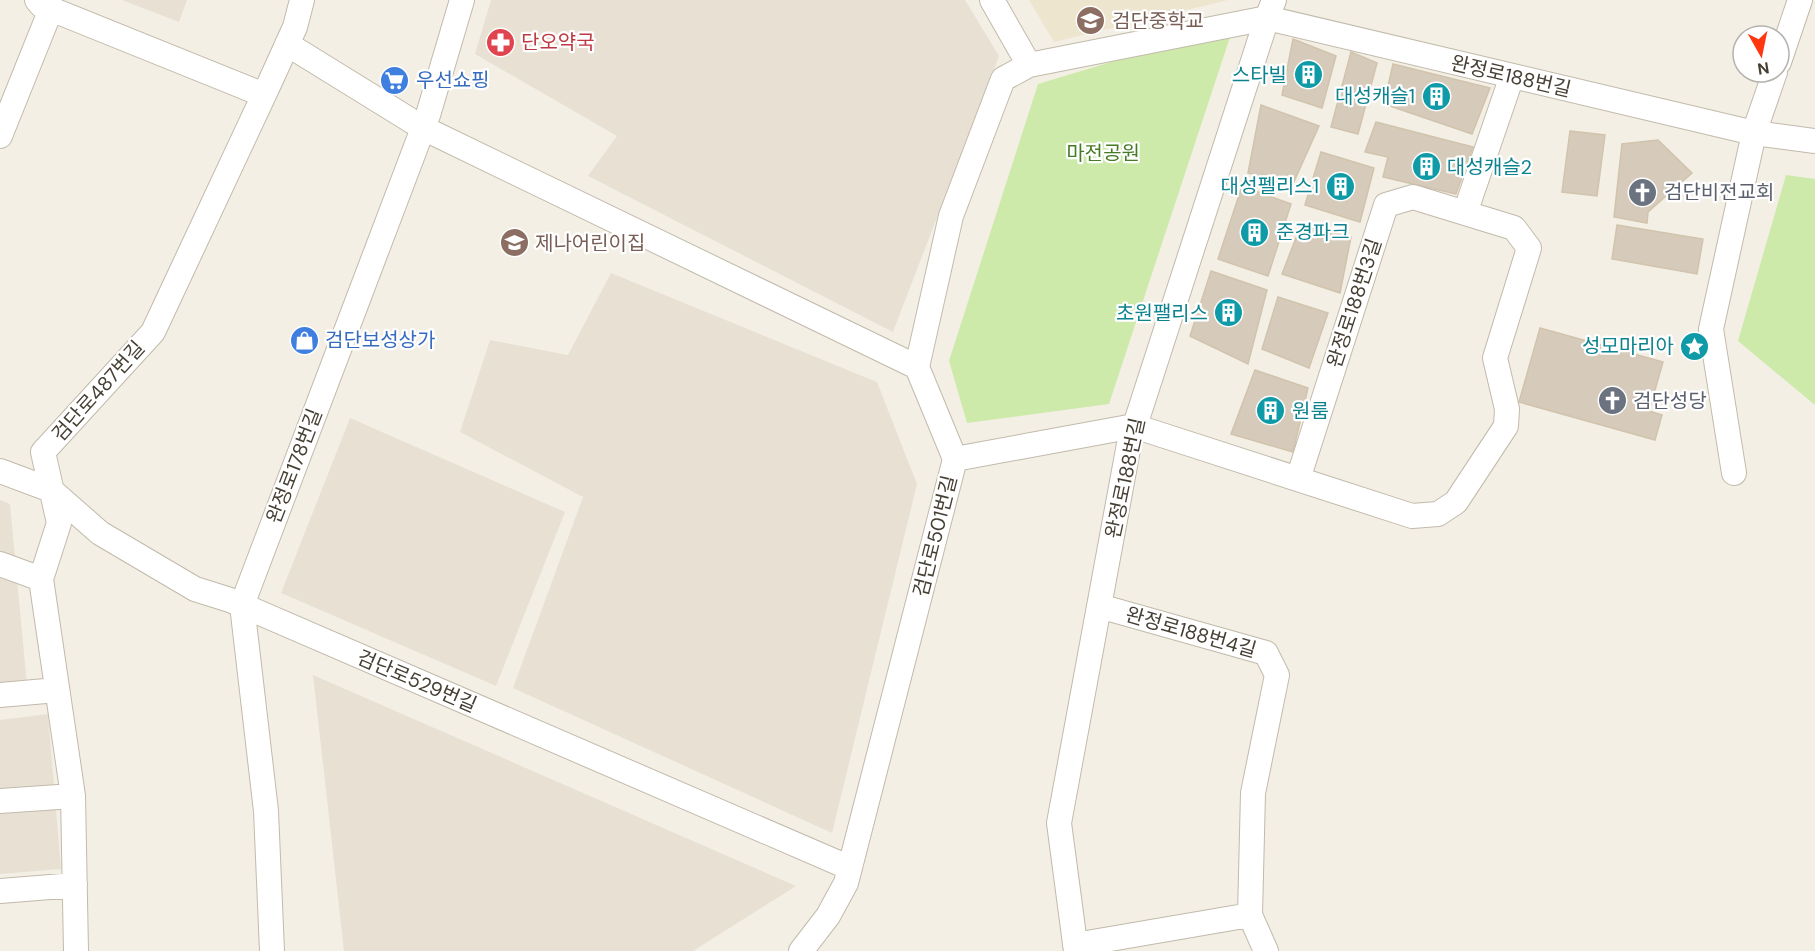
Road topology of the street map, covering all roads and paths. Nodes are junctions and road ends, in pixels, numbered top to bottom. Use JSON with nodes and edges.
{"nodes":[{"id":1,"x":303,"y":0,"type":"edge"},
{"id":2,"x":462,"y":0,"type":"edge"},
{"id":3,"x":993,"y":0,"type":"edge"},
{"id":4,"x":1800,"y":0,"type":"edge"},
{"id":5,"x":44,"y":4,"type":"edge"},
{"id":6,"x":1270,"y":9,"type":"edge"},
{"id":7,"x":1791,"y":27,"type":"edge"},
{"id":8,"x":287,"y":44,"type":"junction"},
{"id":9,"x":1029,"y":64,"type":"junction"},
{"id":10,"x":1512,"y":76,"type":"junction"},
{"id":11,"x":1771,"y":84,"type":"edge"},
{"id":12,"x":264,"y":95,"type":"junction"},
{"id":13,"x":423,"y":128,"type":"junction"},
{"id":14,"x":1754,"y":133,"type":"junction"},
{"id":15,"x":0,"y":136,"type":"edge"},
{"id":16,"x":1815,"y":141,"type":"edge"},
{"id":17,"x":1465,"y":213,"type":"junction"},
{"id":18,"x":917,"y":367,"type":"junction"},
{"id":19,"x":1134,"y":426,"type":"junction"},
{"id":20,"x":955,"y":459,"type":"junction"},
{"id":21,"x":0,"y":471,"type":"edge"},
{"id":22,"x":1734,"y":473,"type":"dead end"},
{"id":23,"x":1298,"y":479,"type":"junction"},
{"id":24,"x":51,"y":490,"type":"junction"},
{"id":25,"x":0,"y":564,"type":"edge"},
{"id":26,"x":42,"y":579,"type":"junction"},
{"id":27,"x":242,"y":605,"type":"junction"},
{"id":28,"x":1099,"y":606,"type":"junction"},
{"id":29,"x":57,"y":690,"type":"junction"},
{"id":30,"x":0,"y":695,"type":"edge"},
{"id":31,"x":73,"y":796,"type":"junction"},
{"id":32,"x":0,"y":801,"type":"edge"},
{"id":33,"x":850,"y":868,"type":"junction"},
{"id":34,"x":75,"y":885,"type":"junction"},
{"id":35,"x":0,"y":891,"type":"edge"},
{"id":36,"x":1250,"y":915,"type":"junction"},
{"id":37,"x":1076,"y":948,"type":"edge"},
{"id":38,"x":76,"y":951,"type":"edge"},
{"id":39,"x":272,"y":951,"type":"edge"},
{"id":40,"x":801,"y":951,"type":"edge"},
{"id":41,"x":1266,"y":951,"type":"edge"}],
"edges":[{"from":1,"to":8,"type":"street","name":"검단로487번길"},
{"from":2,"to":13,"type":"street","name":"완정로178번길"},
{"from":3,"to":9,"type":"street"},
{"from":4,"to":7,"type":"street"},
{"from":5,"to":12,"type":"street"},
{"from":5,"to":15,"type":"street"},
{"from":6,"to":9,"type":"street"},
{"from":6,"to":10,"type":"street","name":"완정로188번길"},
{"from":6,"to":19,"type":"street","name":"완정로188번길"},
{"from":8,"to":12,"type":"street","name":"검단로487번길"},
{"from":8,"to":13,"type":"street"},
{"from":9,"to":18,"type":"street"},
{"from":10,"to":14,"type":"street","name":"완정로188번길"},
{"from":10,"to":17,"type":"street"},
{"from":11,"to":14,"type":"street"},
{"from":12,"to":24,"type":"street","name":"검단로487번길"},
{"from":13,"to":18,"type":"street"},
{"from":13,"to":27,"type":"street","name":"완정로178번길"},
{"from":14,"to":16,"type":"street","name":"완정로188번길"},
{"from":14,"to":22,"type":"street"},
{"from":17,"to":23,"type":"street","name":"완정로188번3길"},
{"from":17,"to":23,"type":"street","name":"완정로188번3길"},
{"from":18,"to":20,"type":"street","name":"검단로501번길"},
{"from":19,"to":20,"type":"street"},
{"from":19,"to":23,"type":"street","name":"완정로188번3길"},
{"from":19,"to":28,"type":"street","name":"완정로188번길"},
{"from":20,"to":33,"type":"street","name":"검단로501번길"},
{"from":21,"to":24,"type":"street","name":"검단로529번길"},
{"from":24,"to":26,"type":"street","name":"검단로487번길"},
{"from":24,"to":27,"type":"street","name":"검단로529번길"},
{"from":25,"to":26,"type":"street"},
{"from":26,"to":29,"type":"street","name":"검단로487번길"},
{"from":27,"to":33,"type":"street","name":"검단로529번길"},
{"from":27,"to":39,"type":"street","name":"완정로178번길"},
{"from":28,"to":36,"type":"street","name":"완정로188번4길"},
{"from":28,"to":37,"type":"street","name":"완정로188번길"},
{"from":29,"to":30,"type":"street"},
{"from":29,"to":31,"type":"street","name":"검단로487번길"},
{"from":31,"to":32,"type":"street"},
{"from":31,"to":34,"type":"street","name":"검단로487번길"},
{"from":33,"to":40,"type":"street","name":"검단로501번길"},
{"from":34,"to":35,"type":"street"},
{"from":34,"to":38,"type":"street","name":"검단로487번길"},
{"from":36,"to":37,"type":"street"},
{"from":36,"to":41,"type":"street","name":"완정로188번4길"}]}
